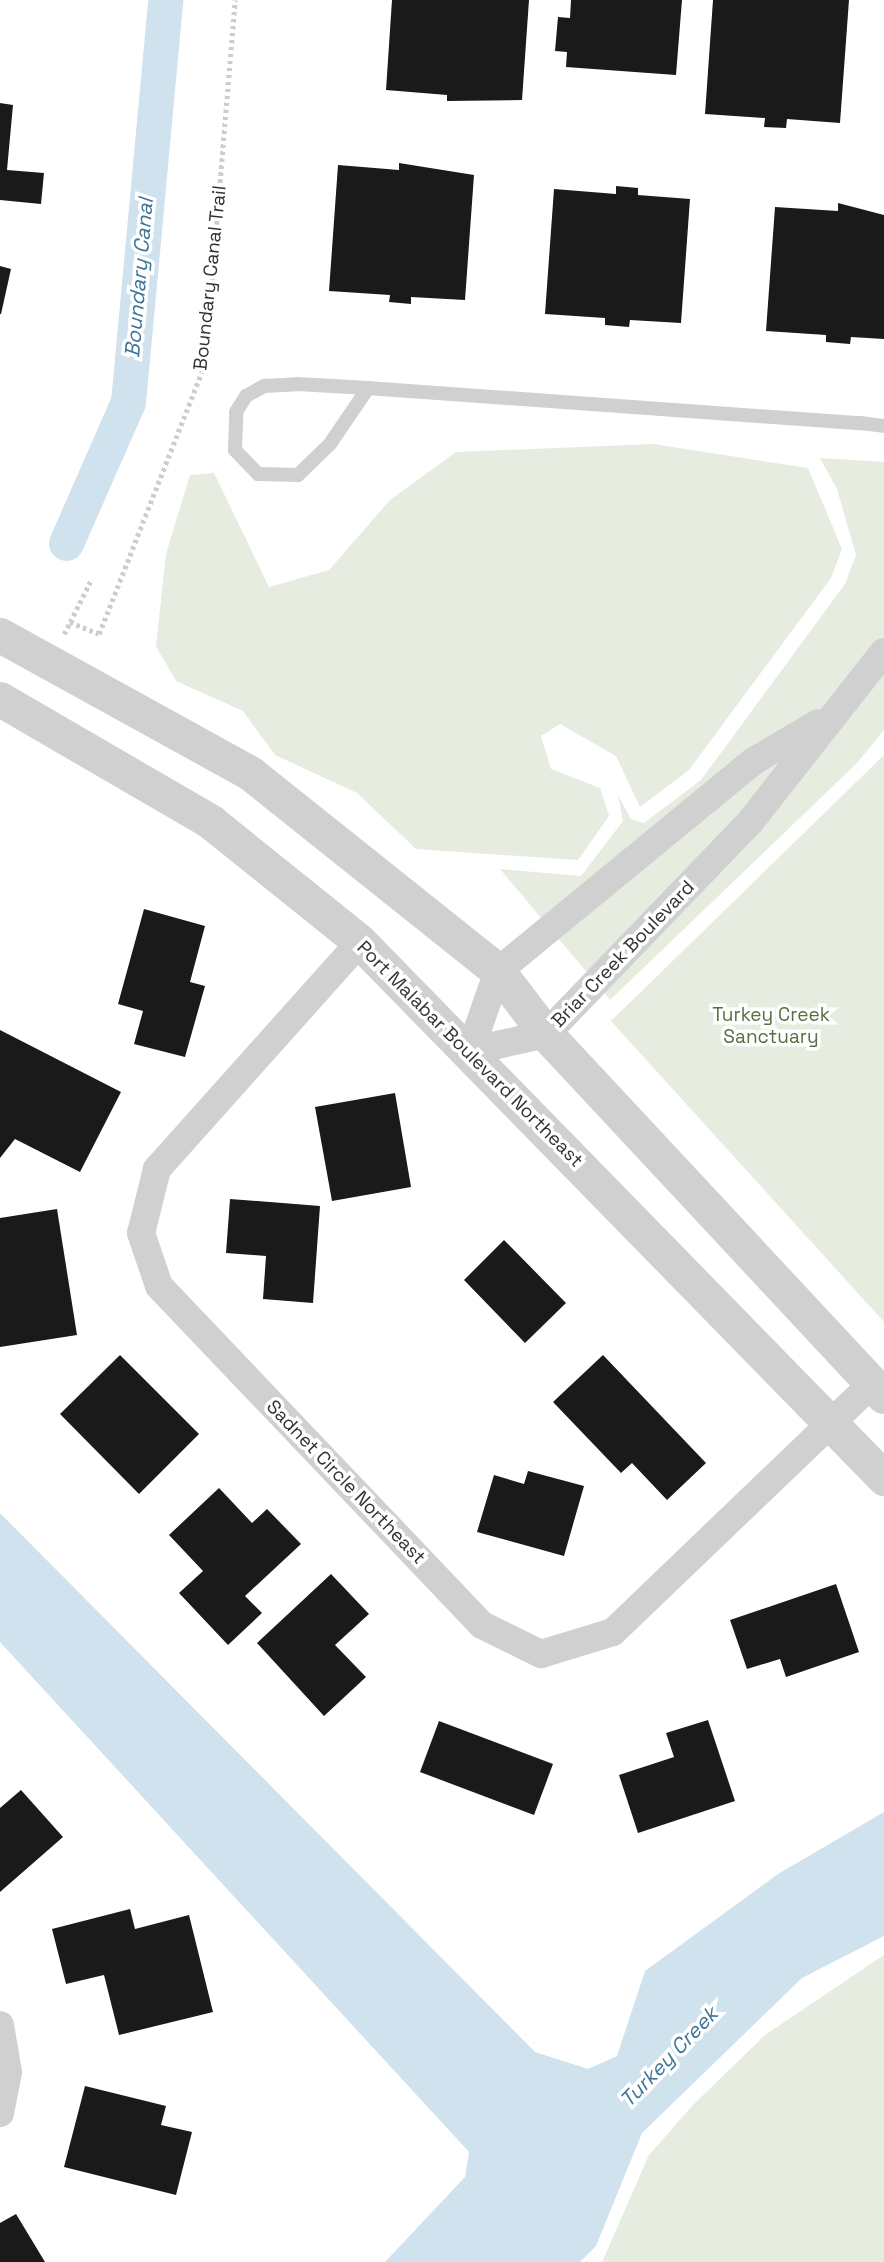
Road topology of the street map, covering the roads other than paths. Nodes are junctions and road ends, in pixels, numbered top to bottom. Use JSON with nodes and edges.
{"nodes":[{"id":1,"x":368,"y":388,"type":"junction"},
{"id":2,"x":884,"y":426,"type":"edge"},
{"id":3,"x":0,"y":635,"type":"edge"},
{"id":4,"x":884,"y":652,"type":"edge"},
{"id":5,"x":0,"y":699,"type":"edge"},
{"id":6,"x":845,"y":707,"type":"junction"},
{"id":7,"x":360,"y":942,"type":"junction"},
{"id":8,"x":498,"y":971,"type":"junction"},
{"id":9,"x":546,"y":1034,"type":"junction"},
{"id":10,"x":470,"y":1051,"type":"junction"},
{"id":11,"x":878,"y":1390,"type":"edge"},
{"id":12,"x":833,"y":1423,"type":"junction"},
{"id":13,"x":884,"y":1478,"type":"edge"},
{"id":14,"x":0,"y":2025,"type":"edge"},
{"id":15,"x":0,"y":2113,"type":"edge"}],
"edges":[{"from":1,"to":1,"type":"lane"},
{"from":1,"to":2,"type":"lane"},
{"from":3,"to":8,"type":"street"},
{"from":4,"to":6,"type":"street","name":"Briar Creek Boulevard"},
{"from":5,"to":7,"type":"street","name":"Port Malabar Boulevard Northeast"},
{"from":6,"to":8,"type":"street","name":"Briar Creek Boulevard"},
{"from":6,"to":9,"type":"street","name":"Briar Creek Boulevard"},
{"from":7,"to":10,"type":"street","name":"Port Malabar Boulevard Northeast"},
{"from":7,"to":12,"type":"street","name":"Sadnet Circle Northeast"},
{"from":8,"to":9,"type":"street"},
{"from":8,"to":10,"type":"street"},
{"from":9,"to":10,"type":"street","name":"Briar Creek Boulevard"},
{"from":9,"to":11,"type":"street"},
{"from":10,"to":12,"type":"street","name":"Port Malabar Boulevard Northeast"},
{"from":11,"to":12,"type":"street","name":"Sadnet Circle Northeast"},
{"from":12,"to":13,"type":"street","name":"Port Malabar Boulevard Northeast"},
{"from":14,"to":15,"type":"street"}]}
